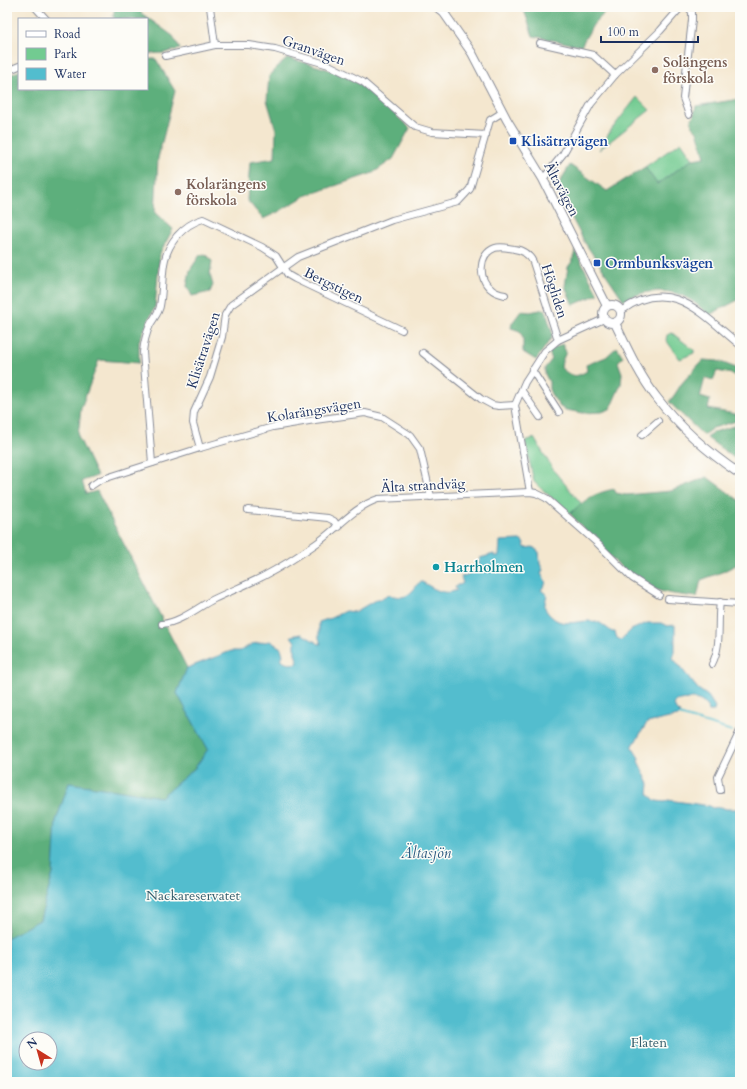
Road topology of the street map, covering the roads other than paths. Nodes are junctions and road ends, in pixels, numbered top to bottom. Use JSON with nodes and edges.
{"nodes":[{"id":1,"x":35,"y":7,"type":"edge"},
{"id":2,"x":210,"y":7,"type":"edge"},
{"id":3,"x":437,"y":7,"type":"edge"},
{"id":4,"x":681,"y":7,"type":"edge"},
{"id":5,"x":688,"y":7,"type":"edge"},
{"id":6,"x":447,"y":10,"type":"edge"},
{"id":7,"x":45,"y":18,"type":"edge"},
{"id":8,"x":540,"y":43,"type":"dead end"},
{"id":9,"x":215,"y":45,"type":"junction"},
{"id":10,"x":165,"y":56,"type":"dead end"},
{"id":11,"x":18,"y":66,"type":"edge"},
{"id":12,"x":7,"y":71,"type":"edge"},
{"id":13,"x":615,"y":75,"type":"junction"},
{"id":14,"x":503,"y":112,"type":"junction"},
{"id":15,"x":689,"y":115,"type":"dead end"},
{"id":16,"x":486,"y":135,"type":"junction"},
{"id":17,"x":543,"y":180,"type":"junction"},
{"id":18,"x":284,"y":267,"type":"junction"},
{"id":19,"x":505,"y":295,"type":"dead end"},
{"id":20,"x":607,"y":306,"type":"junction"},
{"id":21,"x":621,"y":311,"type":"junction"},
{"id":22,"x":604,"y":319,"type":"junction"},
{"id":23,"x":615,"y":323,"type":"junction"},
{"id":24,"x":402,"y":330,"type":"dead end"},
{"id":25,"x":558,"y":340,"type":"junction"},
{"id":26,"x":740,"y":345,"type":"edge"},
{"id":27,"x":423,"y":353,"type":"dead end"},
{"id":28,"x":532,"y":370,"type":"junction"},
{"id":29,"x":522,"y":391,"type":"junction"},
{"id":30,"x":515,"y":405,"type":"junction"},
{"id":31,"x":559,"y":412,"type":"dead end"},
{"id":32,"x":540,"y":417,"type":"dead end"},
{"id":33,"x":658,"y":420,"type":"dead end"},
{"id":34,"x":642,"y":435,"type":"dead end"},
{"id":35,"x":200,"y":448,"type":"junction"},
{"id":36,"x":152,"y":463,"type":"junction"},
{"id":37,"x":740,"y":474,"type":"edge"},
{"id":38,"x":91,"y":486,"type":"dead end"},
{"id":39,"x":530,"y":492,"type":"junction"},
{"id":40,"x":431,"y":497,"type":"junction"},
{"id":41,"x":248,"y":510,"type":"dead end"},
{"id":42,"x":338,"y":527,"type":"junction"},
{"id":43,"x":659,"y":595,"type":"dead end"},
{"id":44,"x":668,"y":598,"type":"dead end"},
{"id":45,"x":720,"y":602,"type":"junction"},
{"id":46,"x":740,"y":604,"type":"edge"},
{"id":47,"x":162,"y":624,"type":"dead end"},
{"id":48,"x":712,"y":664,"type":"dead end"},
{"id":49,"x":740,"y":731,"type":"edge"},
{"id":50,"x":720,"y":790,"type":"dead end"}],
"edges":[{"from":1,"to":7,"type":"street"},
{"from":2,"to":9,"type":"street"},
{"from":3,"to":6,"type":"main road","name":"Ältavägen"},
{"from":4,"to":13,"type":"street"},
{"from":5,"to":15,"type":"street"},
{"from":6,"to":14,"type":"main road","name":"Ältavägen"},
{"from":8,"to":13,"type":"street"},
{"from":9,"to":10,"type":"street","name":"Granvägen"},
{"from":9,"to":16,"type":"street","name":"Granvägen"},
{"from":11,"to":12,"type":"street"},
{"from":13,"to":17,"type":"street"},
{"from":14,"to":16,"type":"street","name":"Klisätravägen"},
{"from":14,"to":17,"type":"main road","name":"Ältavägen"},
{"from":16,"to":18,"type":"street","name":"Klisätravägen"},
{"from":17,"to":20,"type":"main road","name":"Ältavägen"},
{"from":18,"to":24,"type":"street","name":"Bergstigen"},
{"from":18,"to":35,"type":"street","name":"Klisätravägen"},
{"from":18,"to":36,"type":"street","name":"Bergstigen"},
{"from":19,"to":25,"type":"street","name":"Högliden"},
{"from":20,"to":21,"type":"main road"},
{"from":20,"to":22,"type":"main road"},
{"from":21,"to":23,"type":"main road"},
{"from":21,"to":26,"type":"street"},
{"from":22,"to":23,"type":"main road"},
{"from":22,"to":25,"type":"street"},
{"from":23,"to":37,"type":"main road"},
{"from":25,"to":28,"type":"street"},
{"from":27,"to":30,"type":"street"},
{"from":28,"to":29,"type":"street"},
{"from":28,"to":31,"type":"street"},
{"from":29,"to":30,"type":"street"},
{"from":29,"to":32,"type":"street"},
{"from":30,"to":39,"type":"street"},
{"from":33,"to":34,"type":"street"},
{"from":35,"to":36,"type":"street"},
{"from":35,"to":40,"type":"street","name":"Kolarängsvägen"},
{"from":36,"to":38,"type":"street"},
{"from":39,"to":40,"type":"street","name":"Älta strandväg"},
{"from":39,"to":43,"type":"street","name":"Älta strandväg"},
{"from":40,"to":42,"type":"street","name":"Älta strandväg"},
{"from":41,"to":42,"type":"street"},
{"from":42,"to":47,"type":"street","name":"Älta strandväg"},
{"from":44,"to":45,"type":"street"},
{"from":45,"to":46,"type":"street"},
{"from":45,"to":48,"type":"street"},
{"from":49,"to":50,"type":"street"}]}
